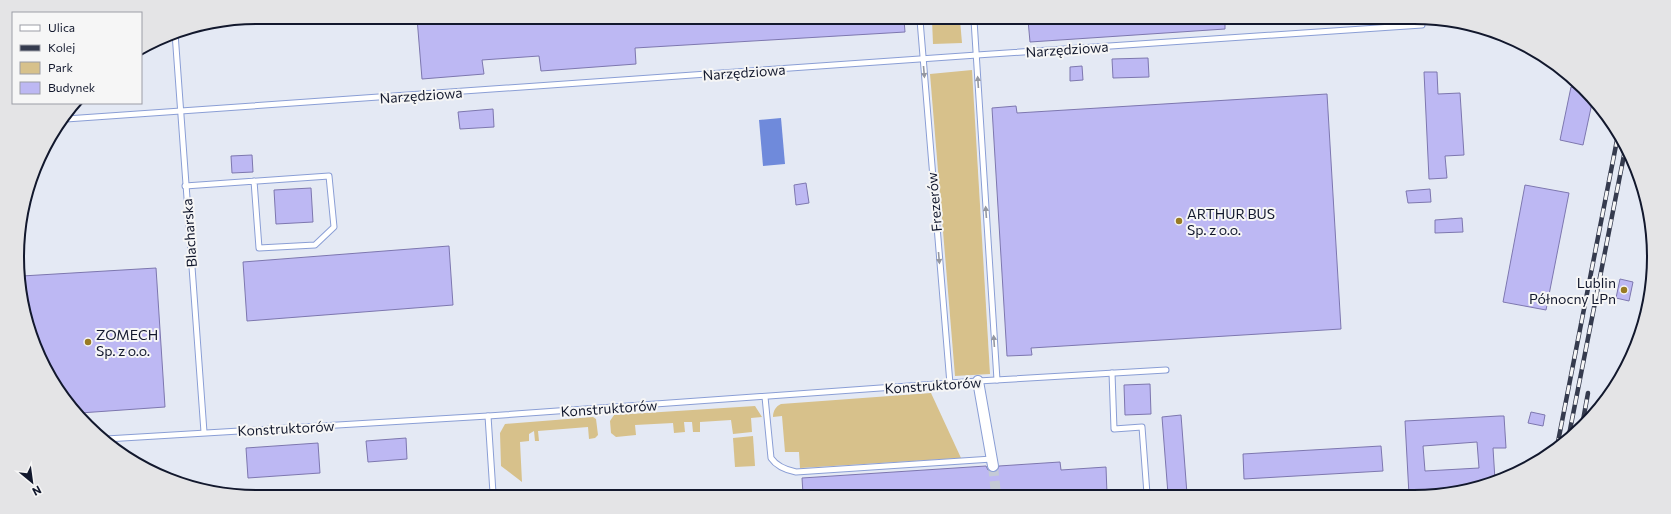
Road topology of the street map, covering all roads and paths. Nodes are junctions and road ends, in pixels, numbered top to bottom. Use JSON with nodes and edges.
{"nodes":[{"id":1,"x":920,"y":24,"type":"edge"},
{"id":2,"x":974,"y":24,"type":"edge"},
{"id":3,"x":1422,"y":25,"type":"dead end"},
{"id":4,"x":175,"y":39,"type":"edge"},
{"id":5,"x":977,"y":55,"type":"junction"},
{"id":6,"x":922,"y":59,"type":"junction"},
{"id":7,"x":180,"y":112,"type":"junction"},
{"id":8,"x":69,"y":119,"type":"edge"},
{"id":9,"x":254,"y":181,"type":"junction"},
{"id":10,"x":185,"y":186,"type":"junction"},
{"id":11,"x":1166,"y":370,"type":"dead end"},
{"id":12,"x":1112,"y":373,"type":"junction"},
{"id":13,"x":997,"y":380,"type":"junction"},
{"id":14,"x":978,"y":381,"type":"junction"},
{"id":15,"x":950,"y":384,"type":"junction"},
{"id":16,"x":765,"y":397,"type":"junction"},
{"id":17,"x":488,"y":416,"type":"junction"},
{"id":18,"x":204,"y":432,"type":"junction"},
{"id":19,"x":111,"y":439,"type":"edge"},
{"id":20,"x":992,"y":462,"type":"joint"},
{"id":21,"x":493,"y":490,"type":"edge"},
{"id":22,"x":1147,"y":490,"type":"edge"}],
"edges":[{"from":1,"to":6,"type":"lane","name":"Frezerów"},
{"from":2,"to":5,"type":"lane"},
{"from":3,"to":5,"type":"lane","name":"Narzędziowa"},
{"from":4,"to":7,"type":"lane","name":"Blacharska"},
{"from":5,"to":6,"type":"lane","name":"Narzędziowa"},
{"from":13,"to":5,"type":"lane","one_way":true},
{"from":6,"to":7,"type":"lane","name":"Narzędziowa"},
{"from":6,"to":15,"type":"lane","name":"Frezerów","one_way":true},
{"from":7,"to":8,"type":"lane","name":"Narzędziowa"},
{"from":7,"to":10,"type":"lane","name":"Blacharska"},
{"from":9,"to":9,"type":"lane"},
{"from":9,"to":10,"type":"lane"},
{"from":10,"to":18,"type":"lane","name":"Blacharska"},
{"from":11,"to":12,"type":"lane","name":"Konstruktorów"},
{"from":12,"to":13,"type":"lane","name":"Konstruktorów"},
{"from":12,"to":22,"type":"lane"},
{"from":13,"to":14,"type":"lane","name":"Konstruktorów"},
{"from":14,"to":15,"type":"lane","name":"Konstruktorów"},
{"from":14,"to":20,"type":"street"},
{"from":15,"to":16,"type":"lane","name":"Konstruktorów"},
{"from":16,"to":17,"type":"lane","name":"Konstruktorów"},
{"from":16,"to":20,"type":"lane"},
{"from":17,"to":18,"type":"lane","name":"Konstruktorów"},
{"from":17,"to":21,"type":"lane"},
{"from":18,"to":19,"type":"lane","name":"Konstruktorów"}]}
